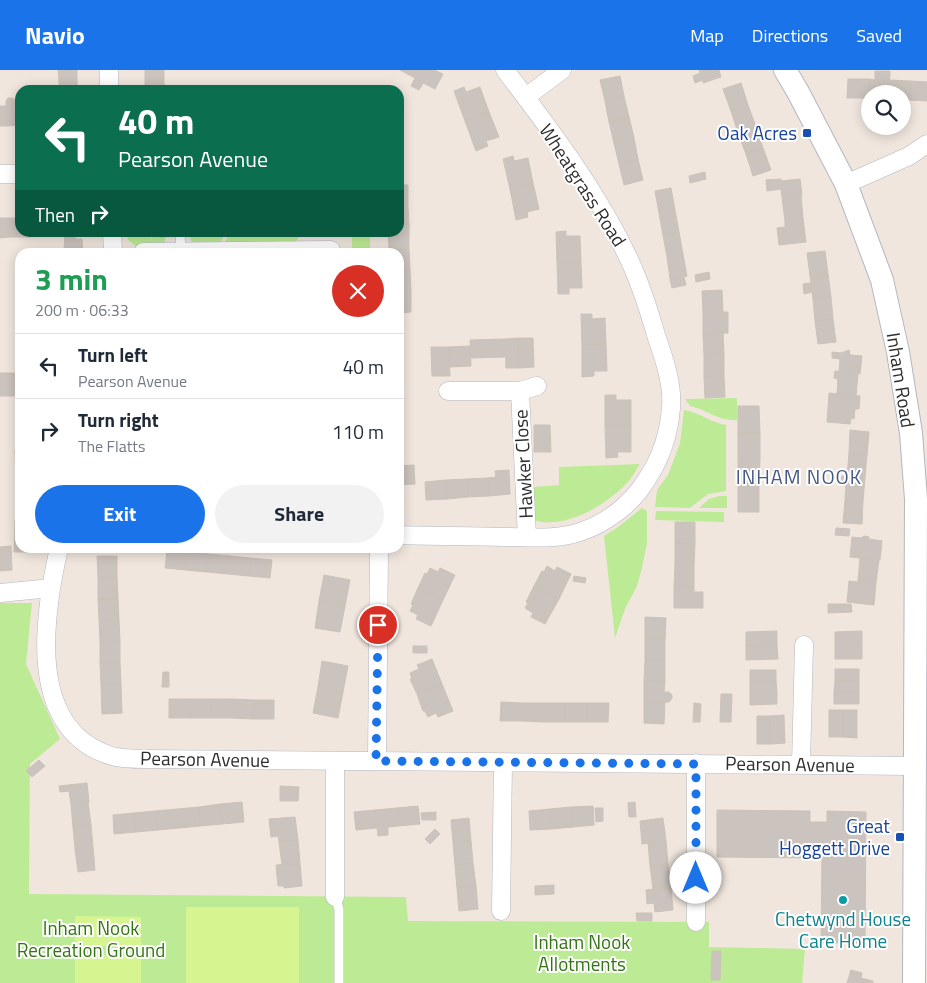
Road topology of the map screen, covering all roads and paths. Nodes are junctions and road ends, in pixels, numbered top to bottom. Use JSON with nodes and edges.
{"nodes":[{"id":1,"x":109,"y":70,"type":"edge"},
{"id":2,"x":505,"y":70,"type":"edge"},
{"id":3,"x":562,"y":70,"type":"edge"},
{"id":4,"x":785,"y":70,"type":"edge"},
{"id":5,"x":109,"y":85,"type":"edge"},
{"id":6,"x":526,"y":97,"type":"junction"},
{"id":7,"x":927,"y":144,"type":"edge"},
{"id":8,"x":0,"y":174,"type":"edge"},
{"id":9,"x":15,"y":174,"type":"edge"},
{"id":10,"x":846,"y":184,"type":"junction"},
{"id":11,"x":537,"y":386,"type":"dead end"},
{"id":12,"x":448,"y":391,"type":"dead end"},
{"id":13,"x":520,"y":391,"type":"junction"},
{"id":14,"x":404,"y":535,"type":"edge"},
{"id":15,"x":527,"y":537,"type":"junction"},
{"id":16,"x":58,"y":553,"type":"edge"},
{"id":17,"x":379,"y":553,"type":"edge"},
{"id":18,"x":51,"y":588,"type":"junction"},
{"id":19,"x":0,"y":593,"type":"edge"},
{"id":20,"x":921,"y":601,"type":"edge"},
{"id":21,"x":804,"y":645,"type":"dead end"},
{"id":22,"x":335,"y":761,"type":"junction"},
{"id":23,"x":376,"y":761,"type":"junction"},
{"id":24,"x":503,"y":762,"type":"junction"},
{"id":25,"x":696,"y":764,"type":"junction"},
{"id":26,"x":801,"y":765,"type":"junction"},
{"id":27,"x":914,"y":766,"type":"junction"},
{"id":28,"x":920,"y":893,"type":"edge"},
{"id":29,"x":335,"y":897,"type":"joint"},
{"id":30,"x":501,"y":911,"type":"dead end"},
{"id":31,"x":696,"y":922,"type":"dead end"},
{"id":32,"x":339,"y":983,"type":"edge"},
{"id":33,"x":914,"y":983,"type":"edge"}],
"edges":[{"from":1,"to":5,"type":"street"},
{"from":2,"to":6,"type":"street","name":"Wheatgrass Road"},
{"from":3,"to":6,"type":"street"},
{"from":4,"to":10,"type":"street","name":"Inham Road"},
{"from":6,"to":15,"type":"street","name":"Wheatgrass Road"},
{"from":7,"to":10,"type":"street"},
{"from":8,"to":9,"type":"street"},
{"from":10,"to":20,"type":"street","name":"Inham Road"},
{"from":11,"to":13,"type":"street","name":"Hawker Close"},
{"from":12,"to":13,"type":"street","name":"Hawker Close"},
{"from":13,"to":15,"type":"street","name":"Hawker Close"},
{"from":14,"to":15,"type":"street","name":"Wheatgrass Road"},
{"from":16,"to":18,"type":"street"},
{"from":17,"to":23,"type":"street"},
{"from":18,"to":19,"type":"street"},
{"from":18,"to":22,"type":"street","name":"Pearson Avenue"},
{"from":20,"to":27,"type":"street","name":"Inham Road"},
{"from":21,"to":26,"type":"street"},
{"from":22,"to":23,"type":"street","name":"Pearson Avenue"},
{"from":22,"to":29,"type":"street"},
{"from":23,"to":24,"type":"street","name":"Pearson Avenue"},
{"from":24,"to":25,"type":"street","name":"Pearson Avenue"},
{"from":24,"to":30,"type":"street"},
{"from":25,"to":26,"type":"street","name":"Pearson Avenue"},
{"from":25,"to":31,"type":"street"},
{"from":26,"to":27,"type":"street","name":"Pearson Avenue"},
{"from":27,"to":28,"type":"street","name":"Inham Road"},
{"from":28,"to":33,"type":"street","name":"Inham Road"},
{"from":29,"to":32,"type":"lane"}]}
